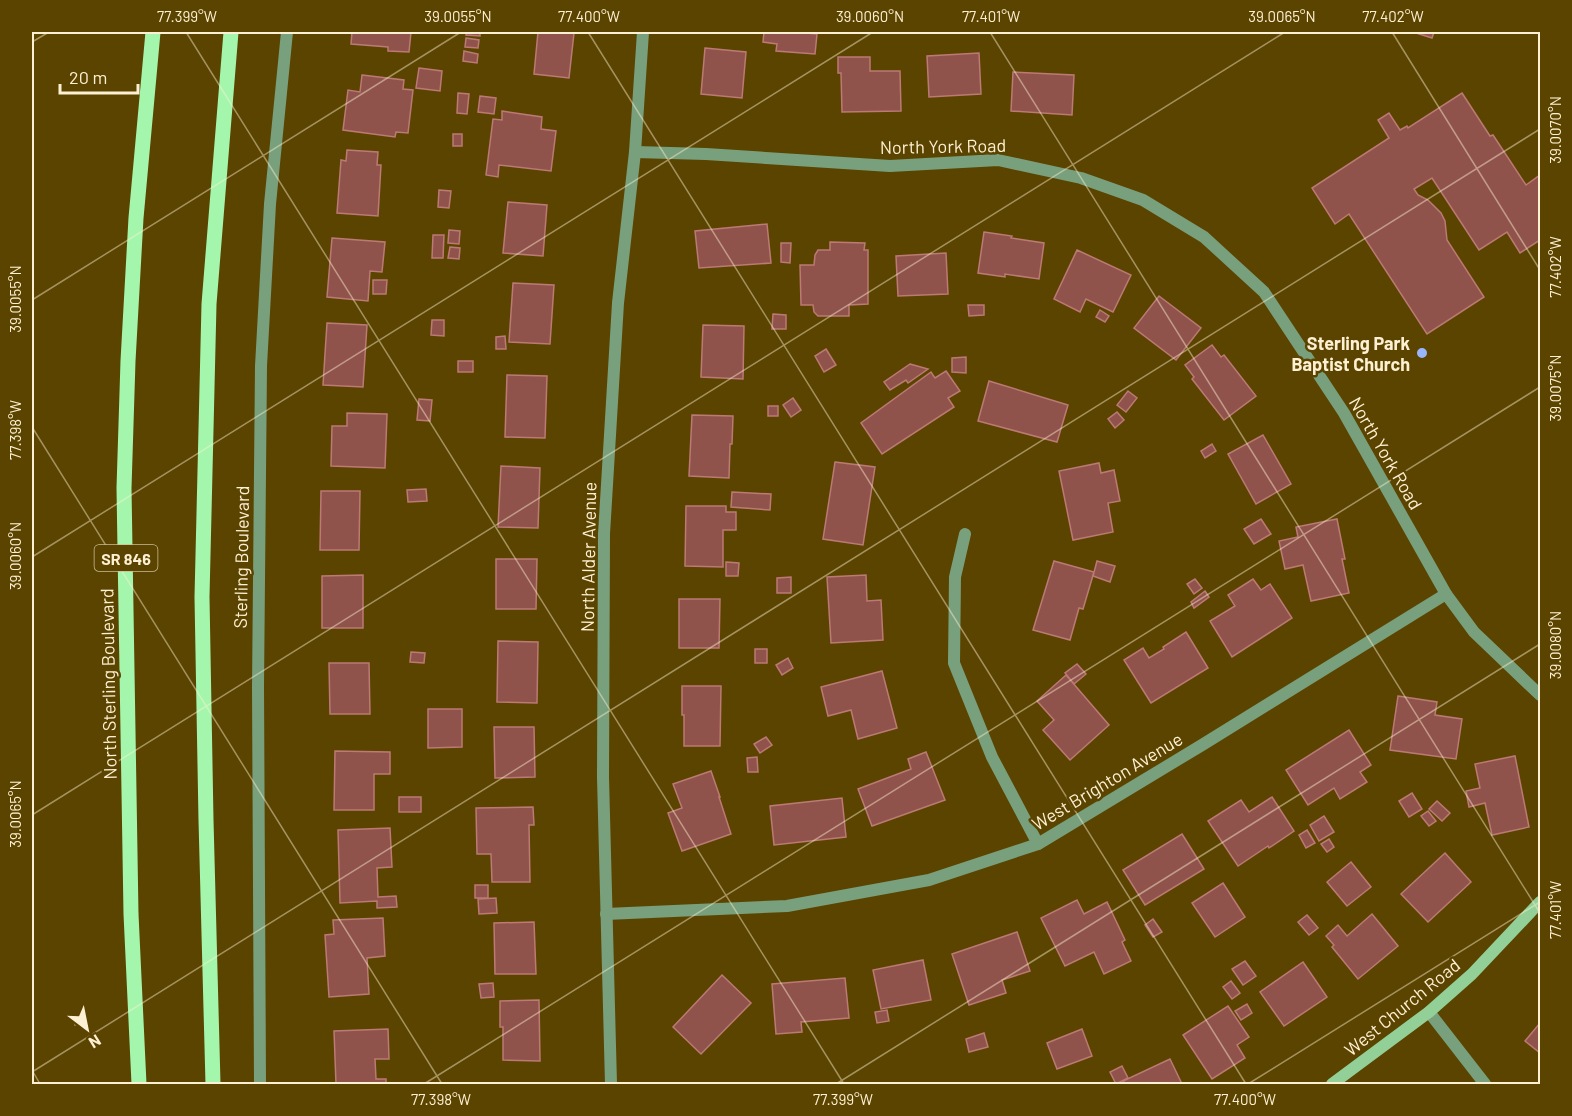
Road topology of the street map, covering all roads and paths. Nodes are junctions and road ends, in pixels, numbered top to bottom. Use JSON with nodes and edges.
{"nodes":[{"id":1,"x":153,"y":32,"type":"edge"},
{"id":2,"x":231,"y":32,"type":"edge"},
{"id":3,"x":286,"y":32,"type":"edge"},
{"id":4,"x":643,"y":32,"type":"edge"},
{"id":5,"x":635,"y":152,"type":"junction"},
{"id":6,"x":965,"y":534,"type":"dead end"},
{"id":7,"x":1446,"y":594,"type":"junction"},
{"id":8,"x":1540,"y":695,"type":"edge"},
{"id":9,"x":1038,"y":844,"type":"junction"},
{"id":10,"x":1540,"y":902,"type":"edge"},
{"id":11,"x":606,"y":914,"type":"junction"},
{"id":12,"x":1429,"y":1012,"type":"junction"},
{"id":13,"x":139,"y":1084,"type":"edge"},
{"id":14,"x":213,"y":1084,"type":"edge"},
{"id":15,"x":260,"y":1084,"type":"edge"},
{"id":16,"x":611,"y":1084,"type":"edge"},
{"id":17,"x":1332,"y":1084,"type":"edge"},
{"id":18,"x":1485,"y":1084,"type":"edge"}],
"edges":[{"from":1,"to":13,"type":"main road","name":"North Sterling Boulevard","number":"SR 846"},
{"from":2,"to":14,"type":"main road"},
{"from":3,"to":15,"type":"street","name":"Sterling Boulevard"},
{"from":4,"to":5,"type":"street","name":"North Alder Avenue"},
{"from":5,"to":7,"type":"street","name":"North York Road"},
{"from":5,"to":11,"type":"street","name":"North Alder Avenue"},
{"from":6,"to":9,"type":"street"},
{"from":7,"to":8,"type":"street","name":"North York Road"},
{"from":7,"to":9,"type":"street","name":"West Brighton Avenue"},
{"from":9,"to":11,"type":"street","name":"West Brighton Avenue"},
{"from":10,"to":12,"type":"main road","name":"West Church Road"},
{"from":11,"to":16,"type":"street","name":"North Alder Avenue"},
{"from":12,"to":17,"type":"main road","name":"West Church Road"},
{"from":12,"to":18,"type":"street"}]}
